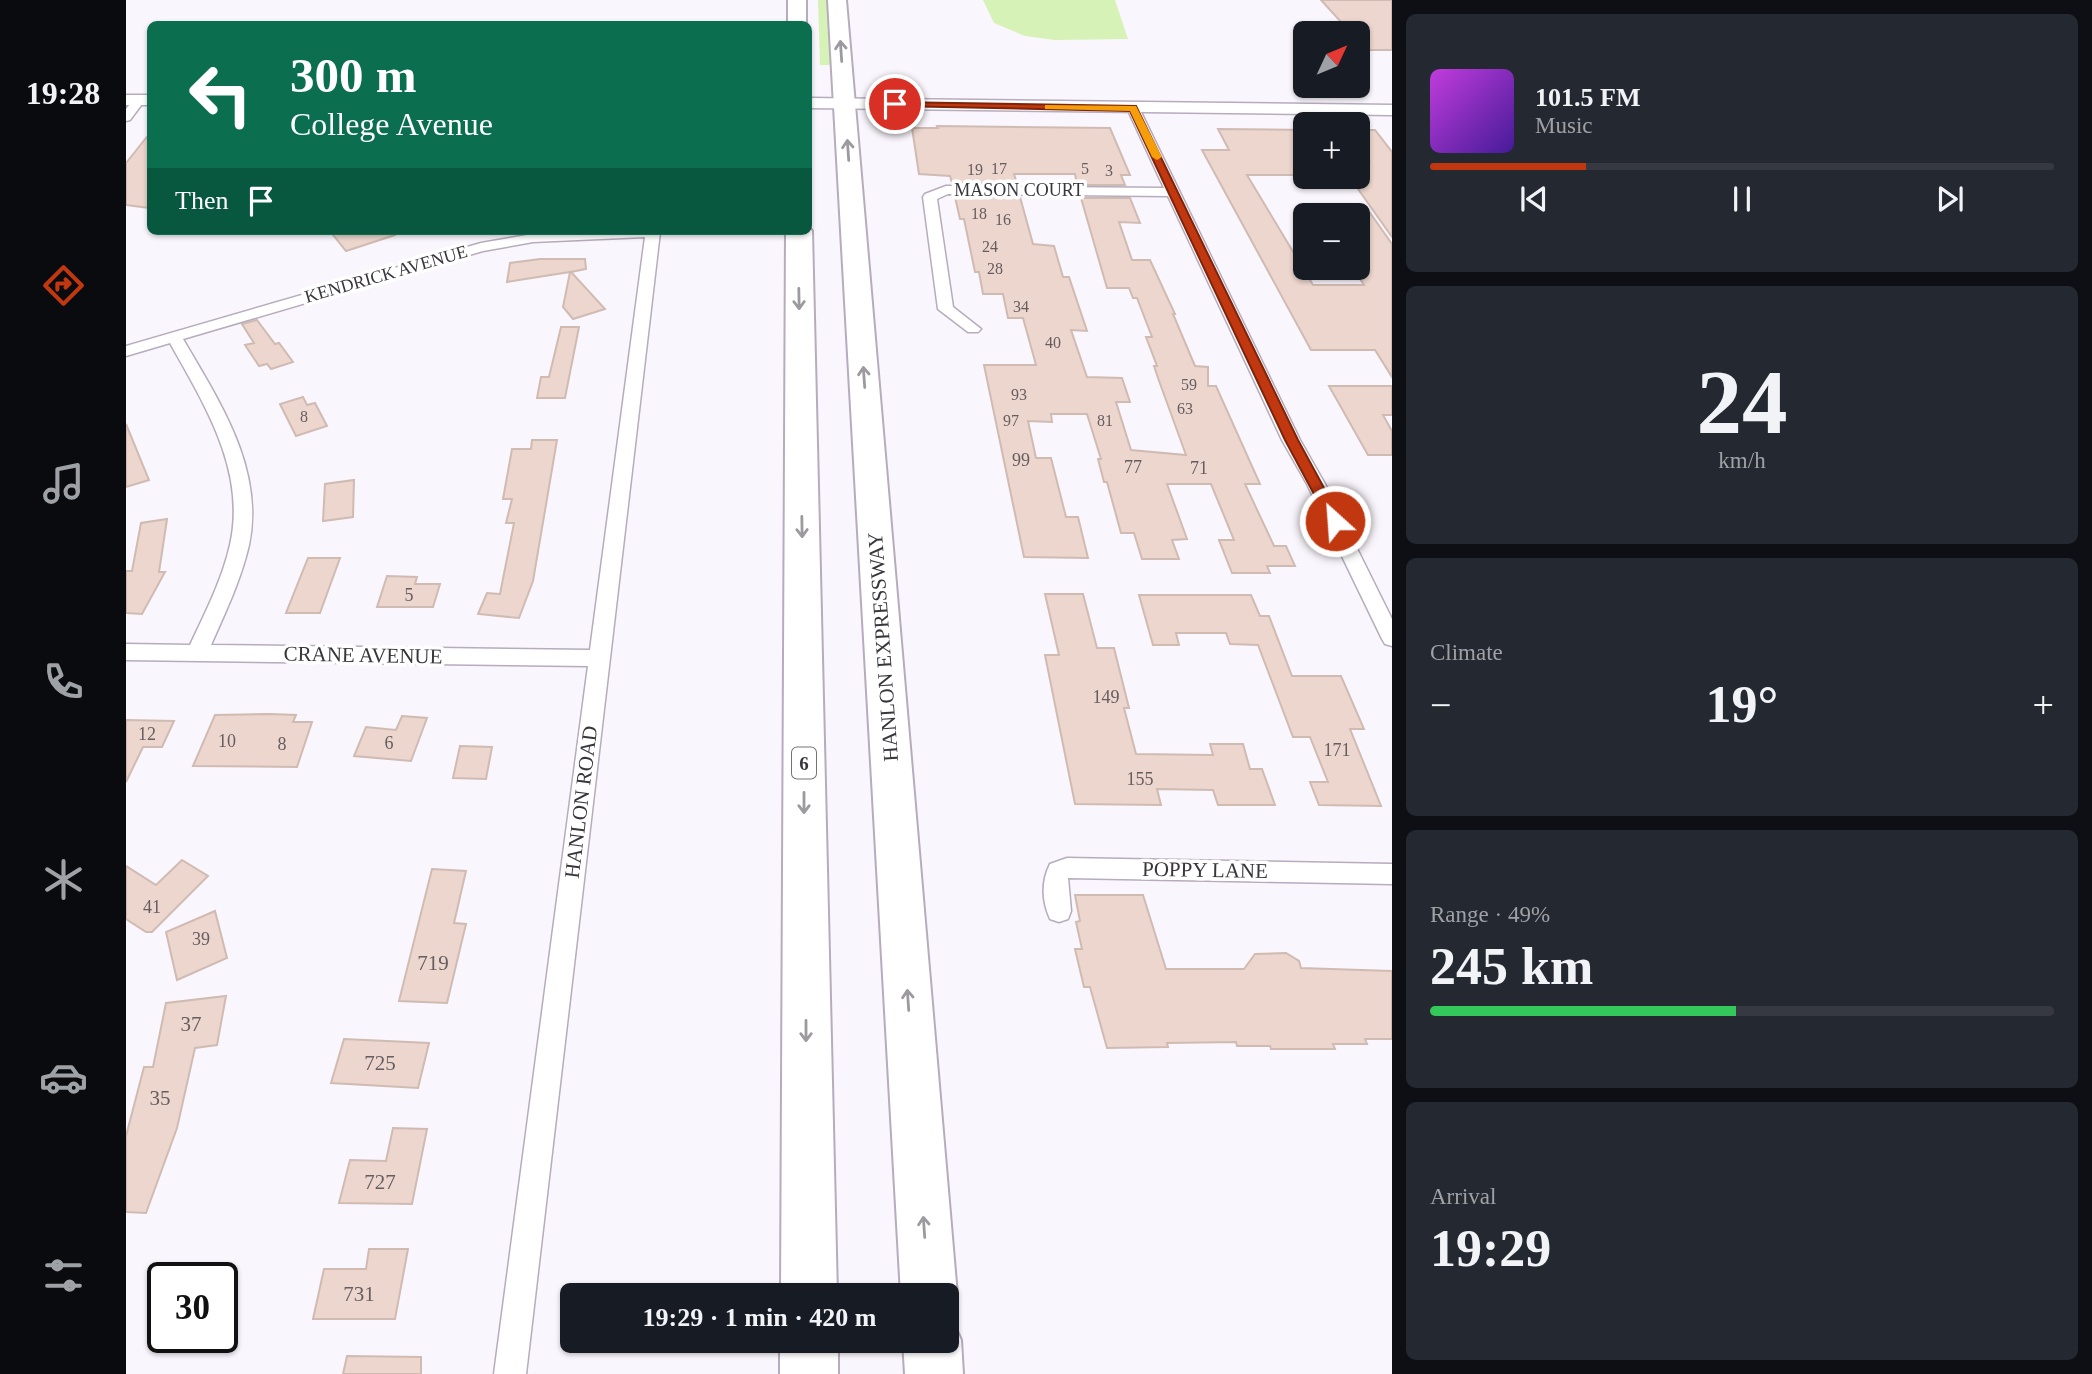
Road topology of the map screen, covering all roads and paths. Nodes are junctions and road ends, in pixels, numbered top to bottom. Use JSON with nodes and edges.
{"nodes":[{"id":1,"x":797,"y":0,"type":"edge"},
{"id":2,"x":837,"y":0,"type":"edge"},
{"id":3,"x":797,"y":21,"type":"edge"},
{"id":4,"x":138,"y":100,"type":"edge"},
{"id":5,"x":827,"y":102,"type":"edge"},
{"id":6,"x":1133,"y":108,"type":"junction"},
{"id":7,"x":1392,"y":110,"type":"edge"},
{"id":8,"x":126,"y":117,"type":"edge"},
{"id":9,"x":1173,"y":192,"type":"junction"},
{"id":10,"x":602,"y":235,"type":"edge"},
{"id":11,"x":653,"y":235,"type":"edge"},
{"id":12,"x":799,"y":235,"type":"edge"},
{"id":13,"x":973,"y":329,"type":"dead end"},
{"id":14,"x":174,"y":337,"type":"junction"},
{"id":15,"x":126,"y":351,"type":"edge"},
{"id":16,"x":1392,"y":639,"type":"edge"},
{"id":17,"x":126,"y":652,"type":"edge"},
{"id":18,"x":197,"y":653,"type":"junction"},
{"id":19,"x":599,"y":658,"type":"junction"},
{"id":20,"x":1392,"y":874,"type":"edge"},
{"id":21,"x":1059,"y":911,"type":"dead end"},
{"id":22,"x":809,"y":1283,"type":"edge"},
{"id":23,"x":928,"y":1283,"type":"edge"},
{"id":24,"x":809,"y":1353,"type":"edge"},
{"id":25,"x":933,"y":1353,"type":"edge"},
{"id":26,"x":510,"y":1374,"type":"edge"},
{"id":27,"x":809,"y":1374,"type":"edge"},
{"id":28,"x":934,"y":1374,"type":"edge"}],
"edges":[{"from":1,"to":3,"type":"highway"},
{"from":5,"to":2,"type":"highway","name":"HANLON EXPRESSWAY","one_way":true},
{"from":4,"to":8,"type":"street"},
{"from":5,"to":6,"type":"main road"},
{"from":23,"to":5,"type":"highway","name":"HANLON EXPRESSWAY","one_way":true},
{"from":6,"to":7,"type":"main road"},
{"from":6,"to":9,"type":"street"},
{"from":9,"to":13,"type":"street","name":"MASON COURT"},
{"from":9,"to":16,"type":"street"},
{"from":10,"to":14,"type":"street","name":"KENDRICK AVENUE"},
{"from":11,"to":19,"type":"street","name":"HANLON ROAD"},
{"from":12,"to":22,"type":"highway","number":"6","one_way":true},
{"from":14,"to":15,"type":"street","name":"KENDRICK AVENUE"},
{"from":14,"to":18,"type":"street"},
{"from":17,"to":18,"type":"street","name":"CRANE AVENUE"},
{"from":18,"to":19,"type":"street","name":"CRANE AVENUE"},
{"from":19,"to":26,"type":"street","name":"HANLON ROAD"},
{"from":20,"to":21,"type":"street","name":"POPPY LANE"},
{"from":24,"to":27,"type":"highway"},
{"from":25,"to":28,"type":"highway"}]}
